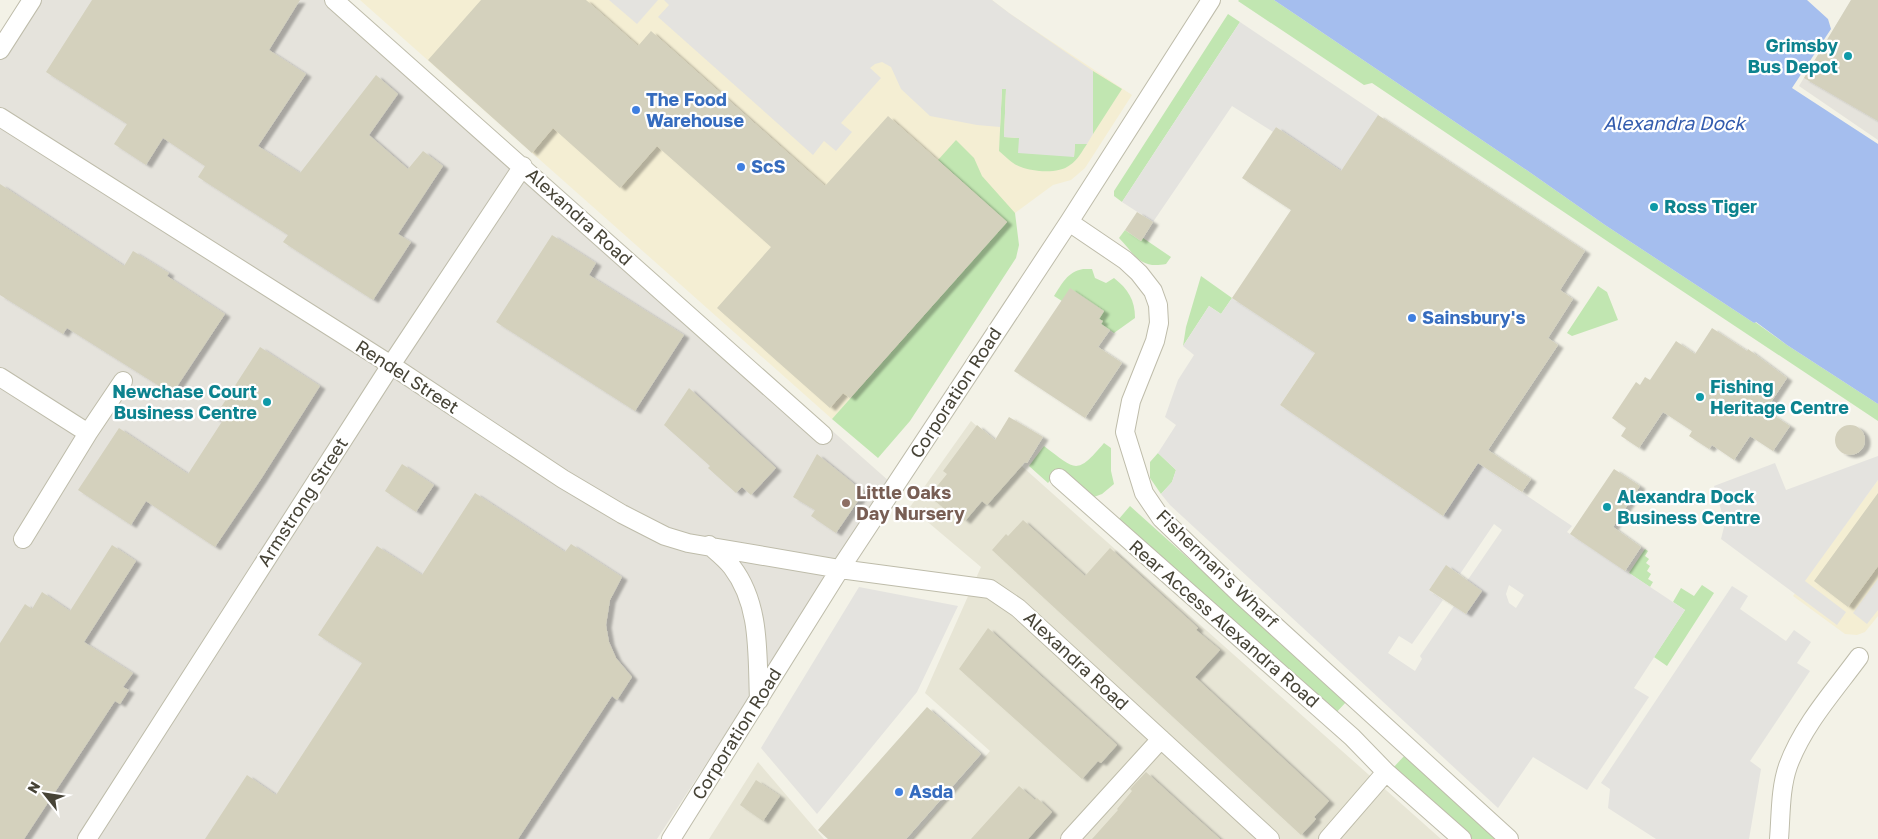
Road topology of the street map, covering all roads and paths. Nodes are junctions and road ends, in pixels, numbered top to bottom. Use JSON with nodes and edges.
{"nodes":[{"id":1,"x":32,"y":0,"type":"edge"},
{"id":2,"x":334,"y":0,"type":"edge"},
{"id":3,"x":1211,"y":0,"type":"edge"},
{"id":4,"x":0,"y":50,"type":"edge"},
{"id":5,"x":0,"y":117,"type":"edge"},
{"id":6,"x":523,"y":166,"type":"junction"},
{"id":7,"x":1069,"y":222,"type":"junction"},
{"id":8,"x":390,"y":366,"type":"junction"},
{"id":9,"x":0,"y":377,"type":"edge"},
{"id":10,"x":123,"y":382,"type":"dead end"},
{"id":11,"x":88,"y":433,"type":"junction"},
{"id":12,"x":823,"y":435,"type":"dead end"},
{"id":13,"x":1059,"y":478,"type":"dead end"},
{"id":14,"x":23,"y":539,"type":"dead end"},
{"id":15,"x":709,"y":545,"type":"junction"},
{"id":16,"x":840,"y":569,"type":"junction"},
{"id":17,"x":1859,"y":657,"type":"dead end"},
{"id":18,"x":759,"y":700,"type":"junction"},
{"id":19,"x":1161,"y":739,"type":"junction"},
{"id":20,"x":1386,"y":772,"type":"junction"},
{"id":21,"x":87,"y":839,"type":"edge"},
{"id":22,"x":671,"y":839,"type":"edge"},
{"id":23,"x":1070,"y":839,"type":"edge"},
{"id":24,"x":1270,"y":839,"type":"edge"},
{"id":25,"x":1328,"y":839,"type":"edge"},
{"id":26,"x":1462,"y":839,"type":"edge"},
{"id":27,"x":1509,"y":839,"type":"edge"},
{"id":28,"x":1780,"y":839,"type":"edge"}],
"edges":[{"from":1,"to":4,"type":"street"},
{"from":2,"to":6,"type":"street","name":"Alexandra Road"},
{"from":3,"to":7,"type":"street","name":"Corporation Road"},
{"from":5,"to":8,"type":"street","name":"Rendel Street"},
{"from":6,"to":8,"type":"street","name":"Armstrong Street"},
{"from":6,"to":12,"type":"street","name":"Alexandra Road"},
{"from":7,"to":16,"type":"street","name":"Corporation Road"},
{"from":7,"to":27,"type":"street","name":"Fisherman's Wharf"},
{"from":8,"to":15,"type":"street","name":"Rendel Street"},
{"from":8,"to":21,"type":"street","name":"Armstrong Street"},
{"from":9,"to":11,"type":"street"},
{"from":10,"to":11,"type":"street"},
{"from":11,"to":14,"type":"street"},
{"from":13,"to":20,"type":"street","name":"Rear Access Alexandra Road"},
{"from":15,"to":16,"type":"street","name":"Rendel Street"},
{"from":15,"to":18,"type":"street"},
{"from":16,"to":18,"type":"street","name":"Corporation Road"},
{"from":16,"to":19,"type":"street","name":"Alexandra Road"},
{"from":17,"to":28,"type":"street"},
{"from":18,"to":22,"type":"street","name":"Corporation Road"},
{"from":19,"to":23,"type":"street"},
{"from":19,"to":24,"type":"street","name":"Alexandra Road"},
{"from":20,"to":25,"type":"street"},
{"from":20,"to":26,"type":"street","name":"Rear Access Alexandra Road"}]}
